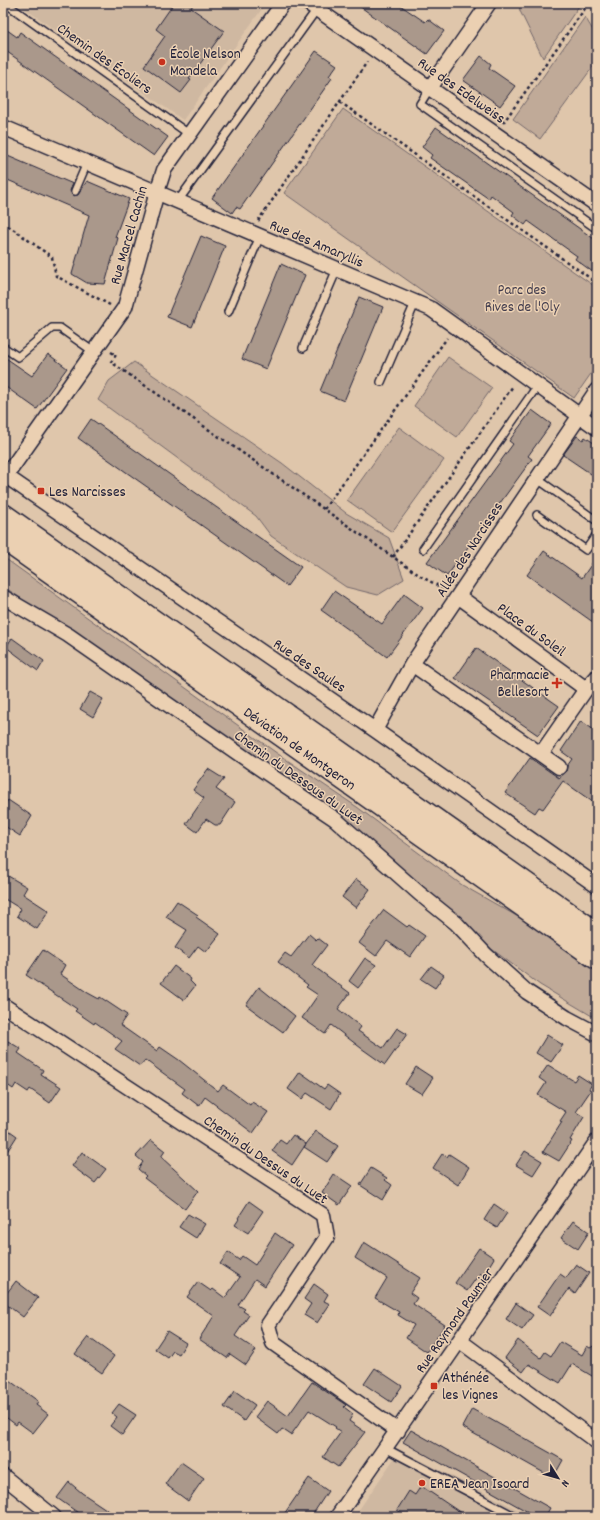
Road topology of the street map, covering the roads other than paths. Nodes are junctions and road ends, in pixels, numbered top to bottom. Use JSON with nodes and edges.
{"nodes":[{"id":1,"x":5,"y":3,"type":"edge"},
{"id":2,"x":283,"y":3,"type":"edge"},
{"id":3,"x":489,"y":3,"type":"edge"},
{"id":4,"x":313,"y":6,"type":"edge"},
{"id":5,"x":430,"y":88,"type":"junction"},
{"id":6,"x":3,"y":127,"type":"edge"},
{"id":7,"x":190,"y":134,"type":"junction"},
{"id":8,"x":87,"y":163,"type":"junction"},
{"id":9,"x":75,"y":191,"type":"dead end"},
{"id":10,"x":157,"y":192,"type":"junction"},
{"id":11,"x":178,"y":201,"type":"junction"},
{"id":12,"x":597,"y":205,"type":"edge"},
{"id":13,"x":597,"y":229,"type":"edge"},
{"id":14,"x":255,"y":234,"type":"junction"},
{"id":15,"x":337,"y":269,"type":"junction"},
{"id":16,"x":415,"y":302,"type":"junction"},
{"id":17,"x":228,"y":312,"type":"dead end"},
{"id":18,"x":3,"y":347,"type":"edge"},
{"id":19,"x":96,"y":348,"type":"junction"},
{"id":20,"x":303,"y":348,"type":"dead end"},
{"id":21,"x":381,"y":382,"type":"dead end"},
{"id":22,"x":538,"y":385,"type":"junction"},
{"id":23,"x":597,"y":390,"type":"edge"},
{"id":24,"x":579,"y":415,"type":"junction"},
{"id":25,"x":597,"y":428,"type":"edge"},
{"id":26,"x":4,"y":475,"type":"edge"},
{"id":27,"x":536,"y":478,"type":"junction"},
{"id":28,"x":3,"y":515,"type":"edge"},
{"id":29,"x":537,"y":515,"type":"dead end"},
{"id":30,"x":597,"y":521,"type":"edge"},
{"id":31,"x":597,"y":534,"type":"edge"},
{"id":32,"x":3,"y":538,"type":"edge"},
{"id":33,"x":423,"y":549,"type":"dead end"},
{"id":34,"x":458,"y":596,"type":"junction"},
{"id":35,"x":3,"y":597,"type":"edge"},
{"id":36,"x":412,"y":664,"type":"junction"},
{"id":37,"x":597,"y":677,"type":"edge"},
{"id":38,"x":586,"y":689,"type":"junction"},
{"id":39,"x":375,"y":730,"type":"junction"},
{"id":40,"x":540,"y":754,"type":"junction"},
{"id":41,"x":559,"y":768,"type":"dead end"},
{"id":42,"x":597,"y":886,"type":"edge"},
{"id":43,"x":597,"y":934,"type":"edge"},
{"id":44,"x":597,"y":958,"type":"edge"},
{"id":45,"x":3,"y":1005,"type":"edge"},
{"id":46,"x":597,"y":1034,"type":"edge"},
{"id":47,"x":597,"y":1142,"type":"edge"},
{"id":48,"x":460,"y":1341,"type":"junction"},
{"id":49,"x":398,"y":1431,"type":"junction"},
{"id":50,"x":597,"y":1442,"type":"edge"},
{"id":51,"x":385,"y":1448,"type":"junction"},
{"id":52,"x":3,"y":1476,"type":"edge"},
{"id":53,"x":54,"y":1517,"type":"edge"},
{"id":54,"x":337,"y":1517,"type":"edge"},
{"id":55,"x":516,"y":1517,"type":"edge"}],
"edges":[{"from":1,"to":7,"type":"lane","name":"Chemin des Écoliers"},
{"from":2,"to":7,"type":"street","name":"Rue Marcel Cachin"},
{"from":3,"to":5,"type":"street"},
{"from":4,"to":5,"type":"street","name":"Rue des Edelweiss"},
{"from":4,"to":11,"type":"lane"},
{"from":5,"to":12,"type":"street","name":"Rue des Edelweiss"},
{"from":5,"to":13,"type":"lane"},
{"from":6,"to":8,"type":"street","name":"Rue des Amaryllis"},
{"from":7,"to":10,"type":"street","name":"Rue Marcel Cachin"},
{"from":8,"to":9,"type":"lane"},
{"from":8,"to":10,"type":"street","name":"Rue des Amaryllis"},
{"from":10,"to":11,"type":"street","name":"Rue des Amaryllis"},
{"from":10,"to":19,"type":"street","name":"Rue Marcel Cachin"},
{"from":11,"to":14,"type":"street","name":"Rue des Amaryllis"},
{"from":14,"to":15,"type":"street","name":"Rue des Amaryllis"},
{"from":14,"to":17,"type":"lane"},
{"from":15,"to":16,"type":"street","name":"Rue des Amaryllis"},
{"from":15,"to":20,"type":"lane"},
{"from":16,"to":21,"type":"lane"},
{"from":16,"to":22,"type":"street","name":"Rue des Amaryllis"},
{"from":18,"to":19,"type":"lane"},
{"from":19,"to":26,"type":"street","name":"Rue Marcel Cachin"},
{"from":22,"to":24,"type":"street","name":"Rue des Amaryllis"},
{"from":22,"to":33,"type":"lane"},
{"from":23,"to":24,"type":"street","name":"Allée des Narcisses"},
{"from":24,"to":25,"type":"street","name":"Rue des Amaryllis"},
{"from":24,"to":27,"type":"street","name":"Allée des Narcisses"},
{"from":26,"to":39,"type":"street","name":"Rue des Saules"},
{"from":27,"to":30,"type":"lane"},
{"from":27,"to":34,"type":"street","name":"Allée des Narcisses"},
{"from":28,"to":43,"type":"main road","name":"Déviation de Montgeron"},
{"from":29,"to":31,"type":"lane"},
{"from":32,"to":44,"type":"main road","name":"Déviation de Montgeron"},
{"from":34,"to":36,"type":"street","name":"Allée des Narcisses"},
{"from":34,"to":38,"type":"street","name":"Place du Soleil"},
{"from":35,"to":46,"type":"street","name":"Chemin du Dessous du Luet"},
{"from":36,"to":39,"type":"street","name":"Allée des Narcisses"},
{"from":36,"to":40,"type":"street"},
{"from":37,"to":38,"type":"street"},
{"from":38,"to":40,"type":"street"},
{"from":39,"to":42,"type":"street","name":"Rue des Saules"},
{"from":40,"to":41,"type":"street"},
{"from":45,"to":49,"type":"street","name":"Chemin du Dessus du Luet"},
{"from":47,"to":48,"type":"street","name":"Rue Raymond Paumier"},
{"from":48,"to":49,"type":"street","name":"Rue Raymond Paumier"},
{"from":48,"to":50,"type":"street"},
{"from":49,"to":51,"type":"street","name":"Rue Raymond Paumier"},
{"from":51,"to":54,"type":"street","name":"Rue Raymond Paumier"},
{"from":51,"to":55,"type":"lane"},
{"from":52,"to":53,"type":"street"}]}
